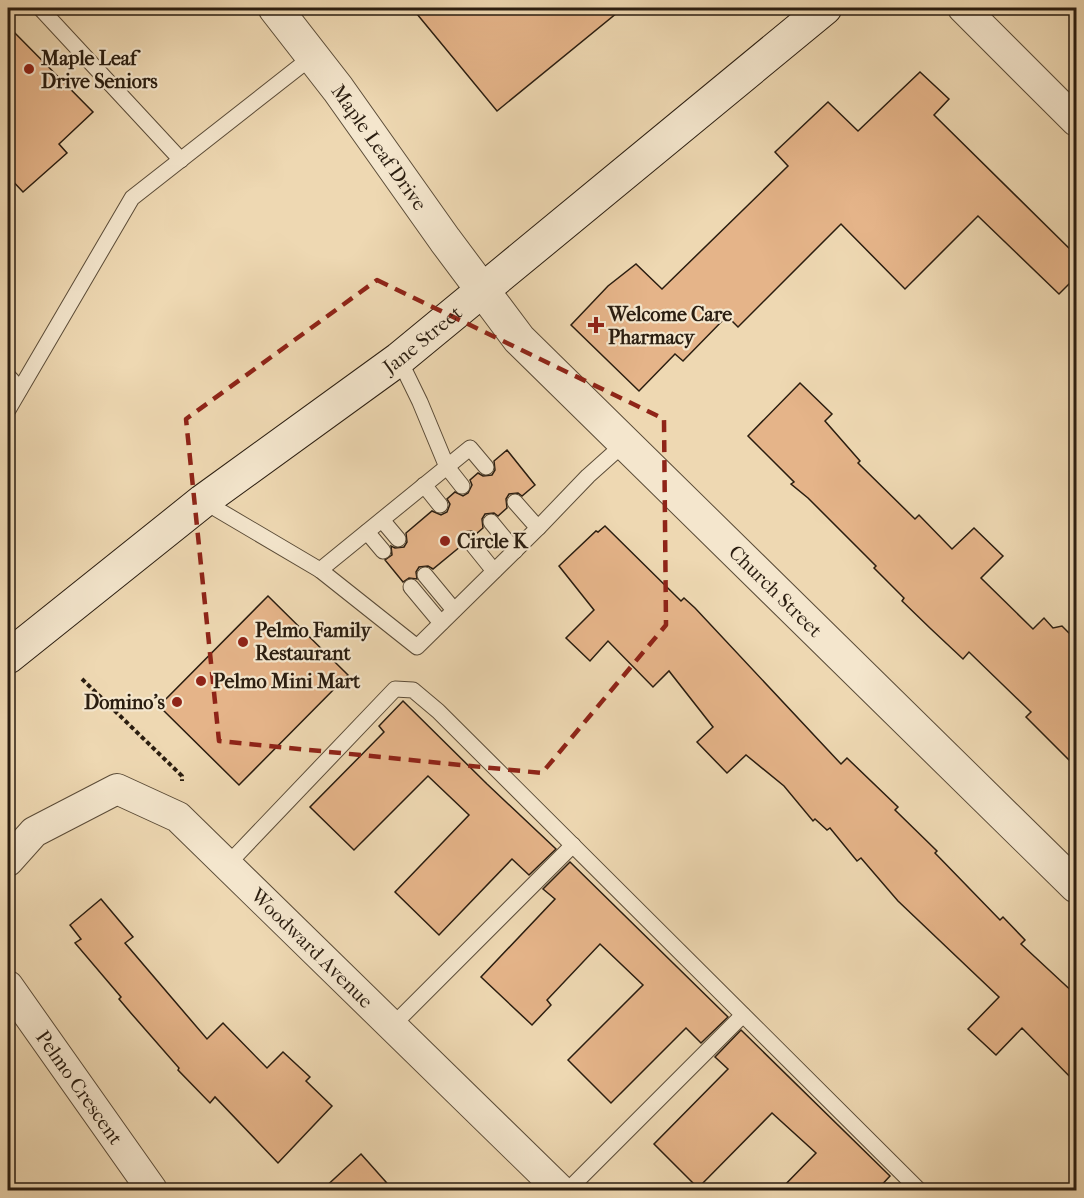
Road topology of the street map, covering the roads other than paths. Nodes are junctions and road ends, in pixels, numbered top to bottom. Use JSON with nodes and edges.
{"nodes":[{"id":1,"x":40,"y":8,"type":"edge"},
{"id":2,"x":275,"y":8,"type":"edge"},
{"id":3,"x":825,"y":8,"type":"edge"},
{"id":4,"x":963,"y":8,"type":"edge"},
{"id":5,"x":312,"y":56,"type":"junction"},
{"id":6,"x":1077,"y":121,"type":"edge"},
{"id":7,"x":181,"y":160,"type":"junction"},
{"id":8,"x":482,"y":289,"type":"junction"},
{"id":9,"x":399,"y":359,"type":"junction"},
{"id":10,"x":8,"y":376,"type":"edge"},
{"id":11,"x":20,"y":389,"type":"junction"},
{"id":12,"x":8,"y":410,"type":"edge"},
{"id":13,"x":626,"y":442,"type":"junction"},
{"id":14,"x":447,"y":467,"type":"junction"},
{"id":15,"x":486,"y":467,"type":"dead end"},
{"id":16,"x":424,"y":485,"type":"junction"},
{"id":17,"x":462,"y":486,"type":"dead end"},
{"id":18,"x":203,"y":501,"type":"junction"},
{"id":19,"x":515,"y":502,"type":"dead end"},
{"id":20,"x":440,"y":505,"type":"dead end"},
{"id":21,"x":382,"y":520,"type":"junction"},
{"id":22,"x":491,"y":522,"type":"dead end"},
{"id":23,"x":538,"y":528,"type":"junction"},
{"id":24,"x":367,"y":532,"type":"junction"},
{"id":25,"x":398,"y":539,"type":"dead end"},
{"id":26,"x":469,"y":540,"type":"dead end"},
{"id":27,"x":383,"y":551,"type":"dead end"},
{"id":28,"x":515,"y":551,"type":"junction"},
{"id":29,"x":320,"y":570,"type":"junction"},
{"id":30,"x":494,"y":571,"type":"junction"},
{"id":31,"x":425,"y":575,"type":"dead end"},
{"id":32,"x":411,"y":587,"type":"dead end"},
{"id":33,"x":454,"y":610,"type":"junction"},
{"id":34,"x":441,"y":623,"type":"junction"},
{"id":35,"x":8,"y":657,"type":"edge"},
{"id":36,"x":573,"y":845,"type":"junction"},
{"id":37,"x":8,"y":861,"type":"edge"},
{"id":38,"x":227,"y":865,"type":"junction"},
{"id":39,"x":1077,"y":886,"type":"edge"},
{"id":40,"x":8,"y":986,"type":"edge"},
{"id":41,"x":743,"y":1015,"type":"junction"},
{"id":42,"x":392,"y":1026,"type":"junction"},
{"id":43,"x":913,"y":1188,"type":"edge"},
{"id":44,"x":152,"y":1191,"type":"edge"},
{"id":45,"x":560,"y":1191,"type":"edge"},
{"id":46,"x":568,"y":1191,"type":"edge"}],
"edges":[{"from":1,"to":7,"type":"lane"},
{"from":2,"to":5,"type":"street","name":"Maple Leaf Drive"},
{"from":3,"to":8,"type":"street","name":"Jane Street"},
{"from":4,"to":6,"type":"street"},
{"from":5,"to":7,"type":"lane"},
{"from":5,"to":8,"type":"street","name":"Maple Leaf Drive"},
{"from":7,"to":11,"type":"lane"},
{"from":8,"to":9,"type":"street","name":"Jane Street"},
{"from":8,"to":13,"type":"street","name":"Church Street"},
{"from":9,"to":14,"type":"lane"},
{"from":9,"to":18,"type":"street","name":"Jane Street"},
{"from":10,"to":11,"type":"lane"},
{"from":11,"to":12,"type":"lane"},
{"from":13,"to":23,"type":"lane"},
{"from":13,"to":39,"type":"street","name":"Church Street"},
{"from":14,"to":15,"type":"lane"},
{"from":14,"to":16,"type":"lane"},
{"from":14,"to":17,"type":"lane"},
{"from":16,"to":20,"type":"lane"},
{"from":16,"to":21,"type":"lane"},
{"from":18,"to":29,"type":"lane"},
{"from":18,"to":35,"type":"street","name":"Jane Street"},
{"from":19,"to":23,"type":"lane"},
{"from":21,"to":24,"type":"lane"},
{"from":21,"to":25,"type":"lane"},
{"from":22,"to":28,"type":"lane"},
{"from":23,"to":28,"type":"lane"},
{"from":24,"to":27,"type":"lane"},
{"from":24,"to":29,"type":"lane"},
{"from":26,"to":30,"type":"lane"},
{"from":28,"to":30,"type":"lane"},
{"from":29,"to":34,"type":"lane"},
{"from":30,"to":33,"type":"lane"},
{"from":31,"to":33,"type":"lane"},
{"from":32,"to":34,"type":"lane"},
{"from":33,"to":34,"type":"lane"},
{"from":36,"to":38,"type":"lane"},
{"from":36,"to":41,"type":"lane"},
{"from":36,"to":42,"type":"lane"},
{"from":37,"to":38,"type":"street","name":"Woodward Avenue"},
{"from":38,"to":42,"type":"street","name":"Woodward Avenue"},
{"from":40,"to":44,"type":"street","name":"Pelmo Crescent"},
{"from":41,"to":43,"type":"lane"},
{"from":41,"to":46,"type":"lane"},
{"from":42,"to":45,"type":"street","name":"Woodward Avenue"}]}
